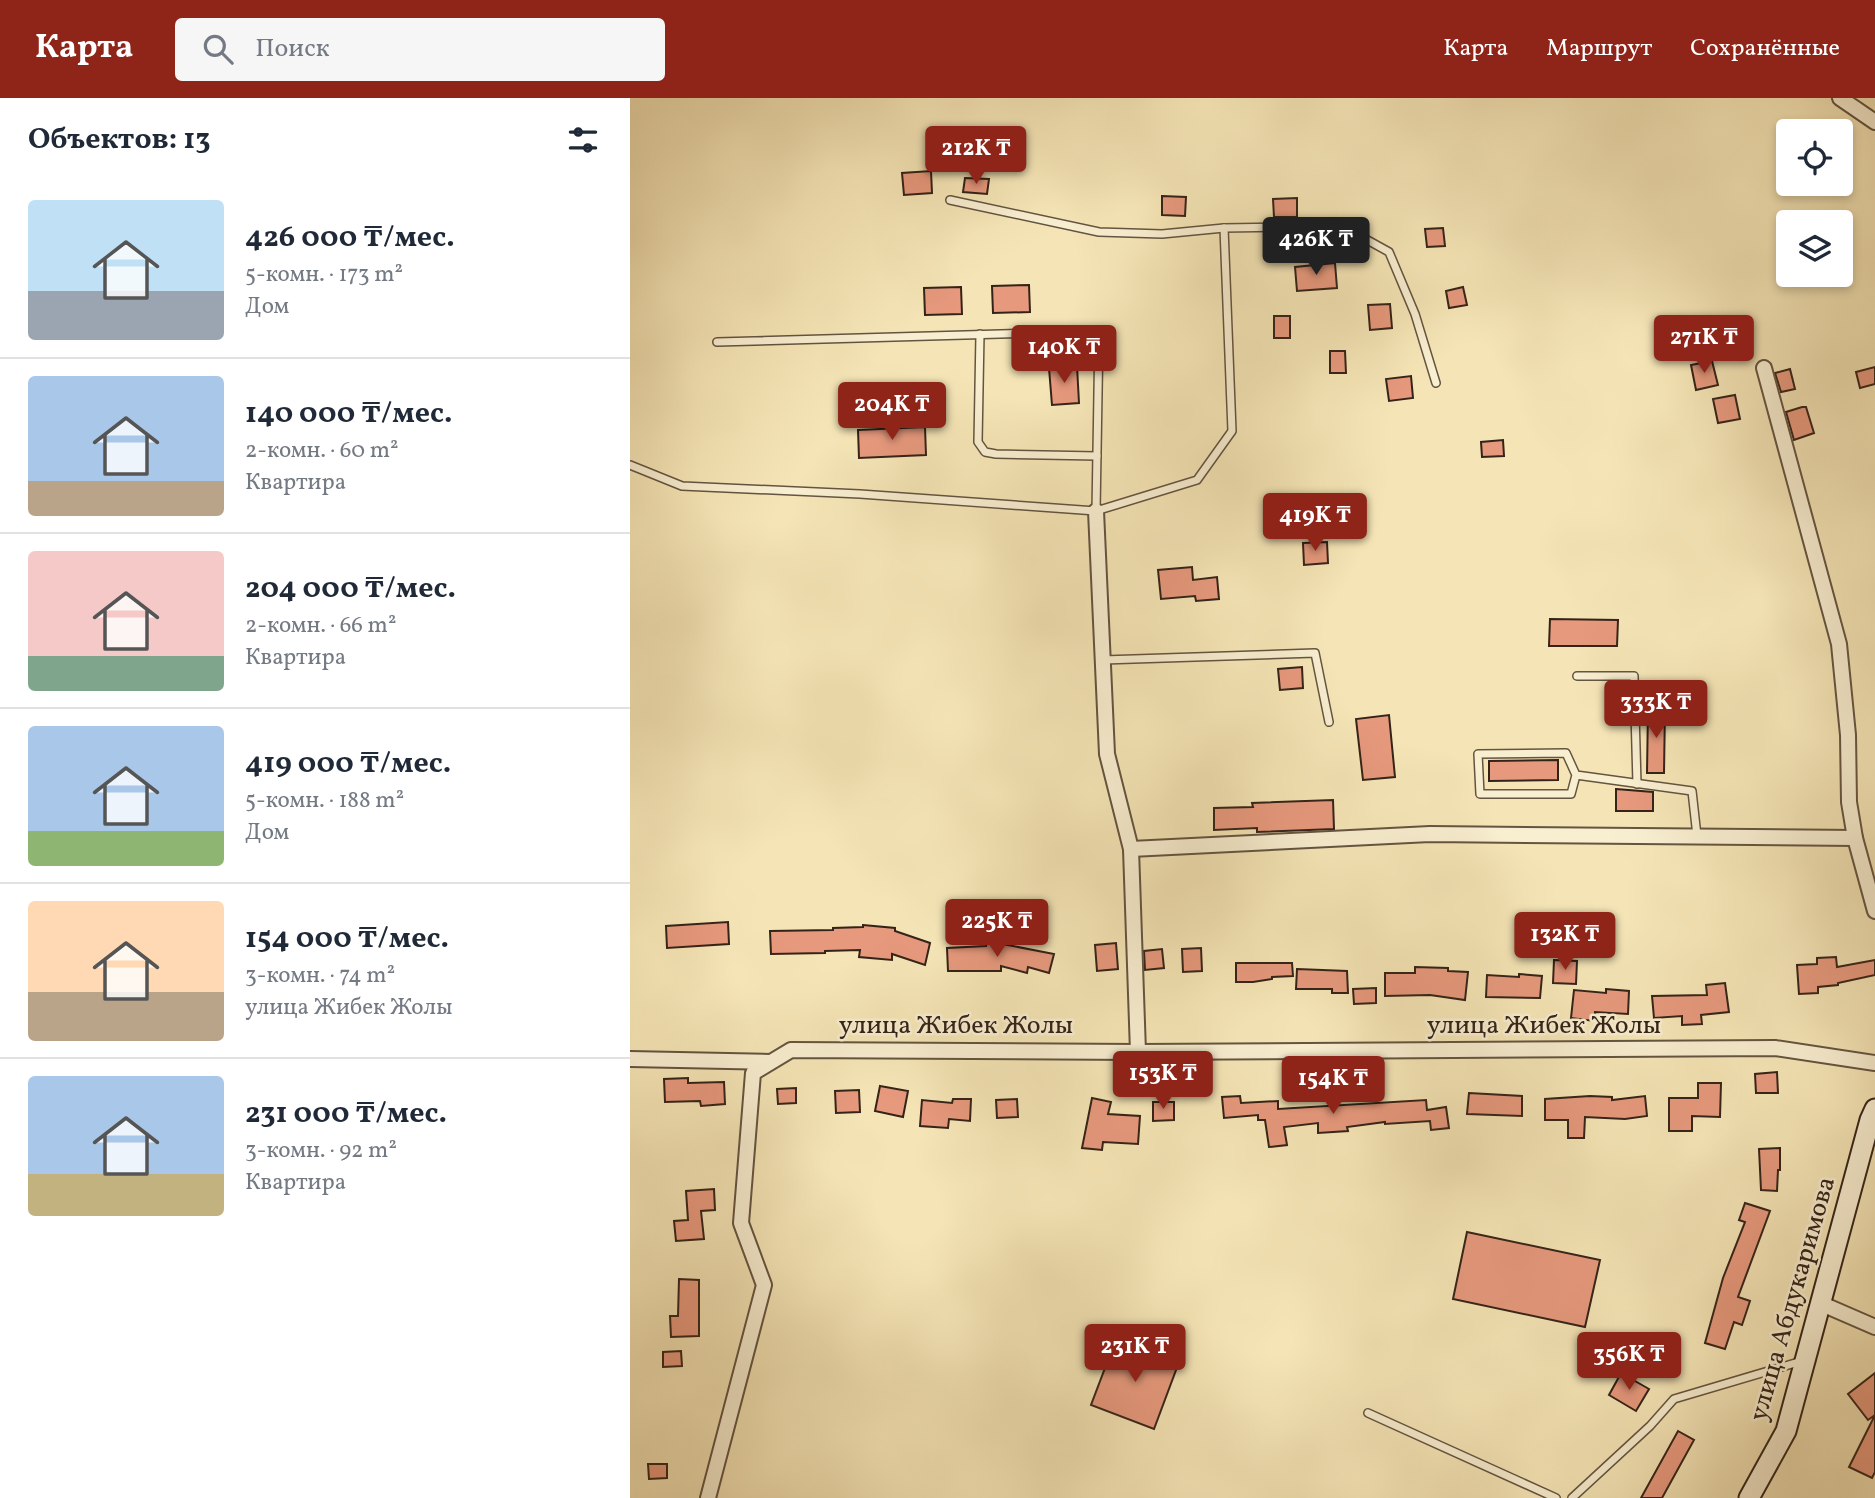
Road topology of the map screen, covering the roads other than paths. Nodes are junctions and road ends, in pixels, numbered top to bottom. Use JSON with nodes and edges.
{"nodes":[{"id":1,"x":1840,"y":98,"type":"edge"},
{"id":2,"x":1875,"y":122,"type":"edge"},
{"id":3,"x":950,"y":200,"type":"dead end"},
{"id":4,"x":1224,"y":228,"type":"junction"},
{"id":5,"x":980,"y":334,"type":"junction"},
{"id":6,"x":716,"y":342,"type":"dead end"},
{"id":7,"x":1764,"y":368,"type":"dead end"},
{"id":8,"x":1436,"y":383,"type":"dead end"},
{"id":9,"x":1097,"y":456,"type":"junction"},
{"id":10,"x":630,"y":465,"type":"edge"},
{"id":11,"x":1097,"y":511,"type":"junction"},
{"id":12,"x":1102,"y":660,"type":"junction"},
{"id":13,"x":1577,"y":676,"type":"dead end"},
{"id":14,"x":1329,"y":722,"type":"dead end"},
{"id":15,"x":1576,"y":775,"type":"junction"},
{"id":16,"x":1637,"y":783,"type":"junction"},
{"id":17,"x":1697,"y":837,"type":"junction"},
{"id":18,"x":1855,"y":838,"type":"junction"},
{"id":19,"x":1131,"y":849,"type":"junction"},
{"id":20,"x":1875,"y":911,"type":"edge"},
{"id":21,"x":1138,"y":1052,"type":"junction"},
{"id":22,"x":630,"y":1059,"type":"edge"},
{"id":23,"x":772,"y":1062,"type":"junction"},
{"id":24,"x":1875,"y":1063,"type":"edge"},
{"id":25,"x":1875,"y":1109,"type":"edge"},
{"id":26,"x":1822,"y":1304,"type":"junction"},
{"id":27,"x":1875,"y":1327,"type":"edge"},
{"id":28,"x":1806,"y":1360,"type":"junction"},
{"id":29,"x":1368,"y":1413,"type":"dead end"},
{"id":30,"x":708,"y":1498,"type":"edge"},
{"id":31,"x":1556,"y":1498,"type":"edge"},
{"id":32,"x":1572,"y":1498,"type":"edge"},
{"id":33,"x":1749,"y":1498,"type":"edge"}],
"edges":[{"from":1,"to":2,"type":"street"},
{"from":3,"to":4,"type":"lane"},
{"from":4,"to":8,"type":"lane"},
{"from":4,"to":11,"type":"lane"},
{"from":5,"to":6,"type":"lane"},
{"from":5,"to":9,"type":"lane"},
{"from":5,"to":9,"type":"lane"},
{"from":7,"to":18,"type":"street"},
{"from":9,"to":11,"type":"lane"},
{"from":10,"to":11,"type":"lane"},
{"from":11,"to":12,"type":"street"},
{"from":12,"to":14,"type":"lane"},
{"from":12,"to":19,"type":"street"},
{"from":13,"to":16,"type":"lane"},
{"from":15,"to":15,"type":"lane"},
{"from":15,"to":16,"type":"lane"},
{"from":16,"to":17,"type":"lane"},
{"from":17,"to":18,"type":"street"},
{"from":17,"to":19,"type":"street"},
{"from":18,"to":20,"type":"street"},
{"from":19,"to":21,"type":"street"},
{"from":21,"to":23,"type":"street","name":"улица Жибек Жолы"},
{"from":21,"to":24,"type":"street","name":"улица Жибек Жолы"},
{"from":22,"to":23,"type":"street"},
{"from":23,"to":30,"type":"street"},
{"from":25,"to":26,"type":"main road","name":"улица Абдукаримова"},
{"from":26,"to":27,"type":"street"},
{"from":26,"to":28,"type":"main road","name":"улица Абдукаримова"},
{"from":28,"to":32,"type":"lane"},
{"from":28,"to":33,"type":"main road","name":"улица Абдукаримова"},
{"from":29,"to":31,"type":"lane"}]}
